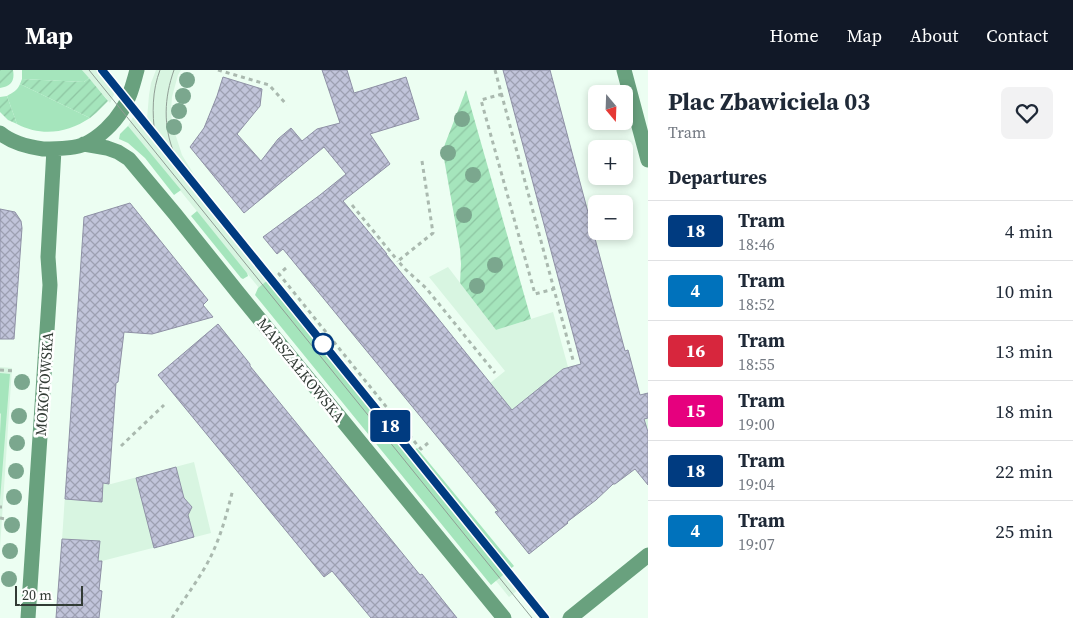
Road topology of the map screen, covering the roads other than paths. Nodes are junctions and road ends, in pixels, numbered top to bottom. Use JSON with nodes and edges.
{"nodes":[{"id":1,"x":137,"y":70,"type":"edge"},
{"id":2,"x":624,"y":70,"type":"edge"},
{"id":3,"x":0,"y":133,"type":"edge"},
{"id":4,"x":84,"y":144,"type":"junction"},
{"id":5,"x":54,"y":149,"type":"junction"},
{"id":6,"x":648,"y":160,"type":"edge"},
{"id":7,"x":648,"y":555,"type":"edge"},
{"id":8,"x":28,"y":618,"type":"edge"},
{"id":9,"x":504,"y":618,"type":"edge"},
{"id":10,"x":570,"y":618,"type":"edge"}],
"edges":[{"from":1,"to":4,"type":"street"},
{"from":2,"to":6,"type":"street"},
{"from":3,"to":5,"type":"street"},
{"from":4,"to":5,"type":"street"},
{"from":4,"to":9,"type":"street","name":"MARSZAŁKOWSKA"},
{"from":5,"to":8,"type":"street","name":"MOKOTOWSKA"},
{"from":7,"to":10,"type":"street"}]}
